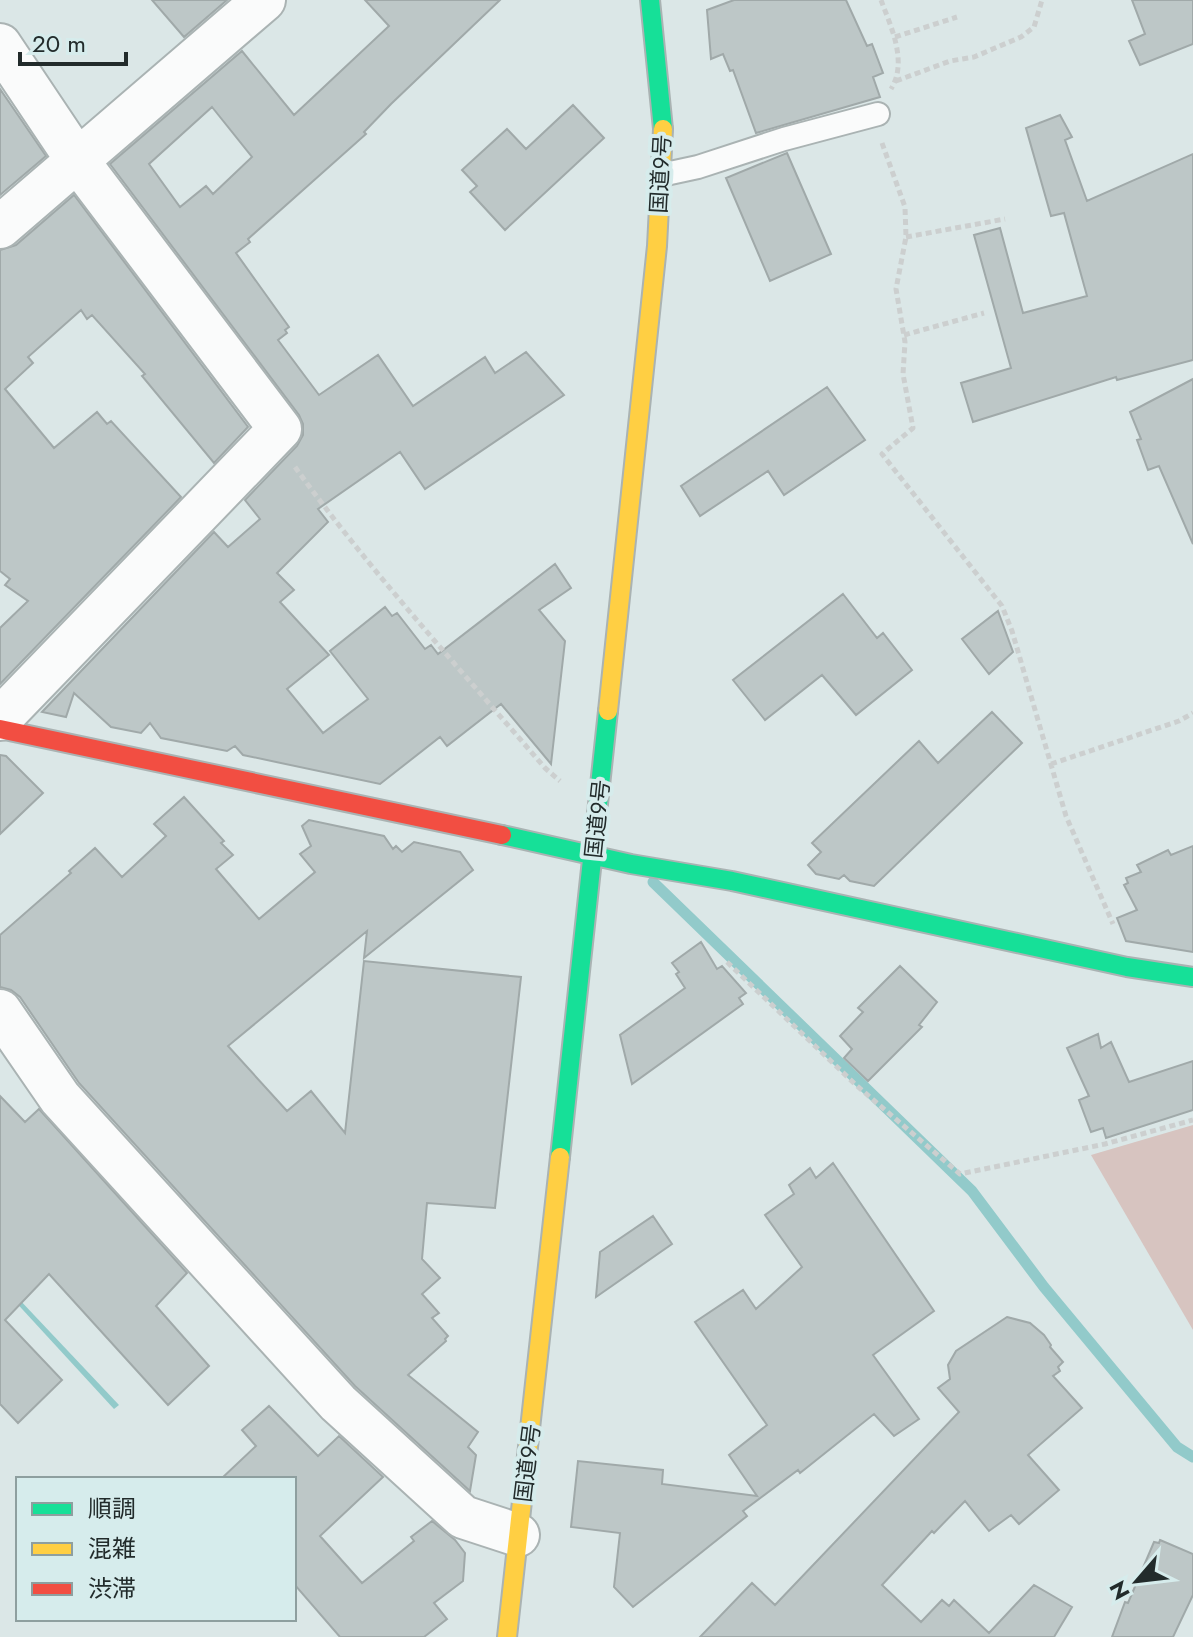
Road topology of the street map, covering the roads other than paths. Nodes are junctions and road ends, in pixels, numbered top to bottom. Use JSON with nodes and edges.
{"nodes":[{"id":1,"x":264,"y":0,"type":"edge"},
{"id":2,"x":650,"y":0,"type":"edge"},
{"id":3,"x":0,"y":45,"type":"edge"},
{"id":4,"x":878,"y":114,"type":"road end"},
{"id":5,"x":77,"y":160,"type":"junction"},
{"id":6,"x":661,"y":175,"type":"junction"},
{"id":7,"x":0,"y":227,"type":"edge"},
{"id":8,"x":0,"y":719,"type":"edge"},
{"id":9,"x":0,"y":729,"type":"edge"},
{"id":10,"x":593,"y":856,"type":"junction"},
{"id":11,"x":1193,"y":977,"type":"edge"},
{"id":12,"x":0,"y":1011,"type":"edge"},
{"id":13,"x":518,"y":1535,"type":"junction"},
{"id":14,"x":507,"y":1637,"type":"edge"}],
"edges":[{"from":1,"to":5,"type":"street"},
{"from":2,"to":6,"type":"main road","name":"国道9号"},
{"from":3,"to":5,"type":"street"},
{"from":4,"to":6,"type":"lane"},
{"from":5,"to":7,"type":"street"},
{"from":5,"to":8,"type":"street"},
{"from":6,"to":10,"type":"main road","name":"国道9号"},
{"from":9,"to":10,"type":"main road"},
{"from":10,"to":11,"type":"main road"},
{"from":10,"to":13,"type":"main road","name":"国道9号"},
{"from":12,"to":13,"type":"street"},
{"from":13,"to":14,"type":"main road","name":"国道9号"}]}
